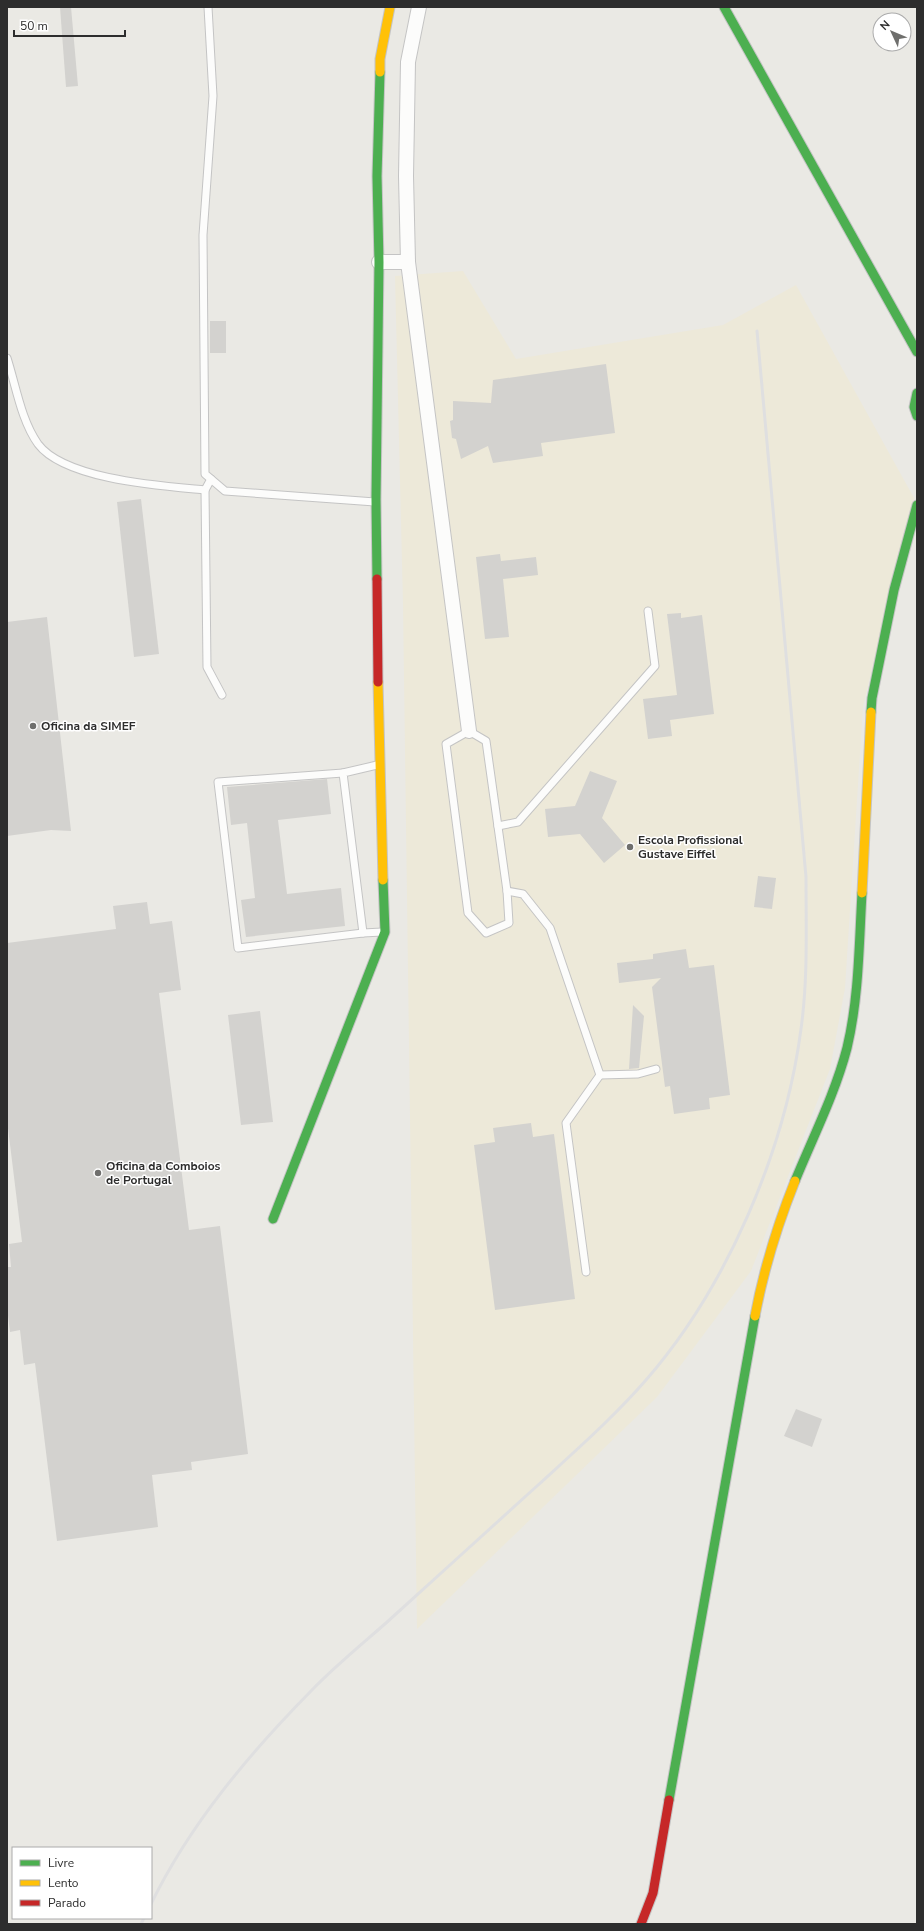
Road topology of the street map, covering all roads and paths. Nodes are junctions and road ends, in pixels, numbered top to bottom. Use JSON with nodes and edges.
{"nodes":[{"id":1,"x":208,"y":7,"type":"edge"},
{"id":2,"x":390,"y":7,"type":"edge"},
{"id":3,"x":419,"y":7,"type":"edge"},
{"id":4,"x":724,"y":7,"type":"edge"},
{"id":5,"x":379,"y":262,"type":"junction"},
{"id":6,"x":408,"y":262,"type":"junction"},
{"id":7,"x":917,"y":352,"type":"edge"},
{"id":8,"x":7,"y":358,"type":"edge"},
{"id":9,"x":917,"y":393,"type":"edge"},
{"id":10,"x":917,"y":416,"type":"edge"},
{"id":11,"x":211,"y":480,"type":"junction"},
{"id":12,"x":205,"y":490,"type":"junction"},
{"id":13,"x":376,"y":502,"type":"junction"},
{"id":14,"x":917,"y":505,"type":"edge"},
{"id":15,"x":648,"y":611,"type":"dead end"},
{"id":16,"x":222,"y":695,"type":"dead end"},
{"id":17,"x":469,"y":730,"type":"junction"},
{"id":18,"x":379,"y":765,"type":"junction"},
{"id":19,"x":343,"y":773,"type":"junction"},
{"id":20,"x":498,"y":826,"type":"junction"},
{"id":21,"x":507,"y":891,"type":"junction"},
{"id":22,"x":385,"y":932,"type":"junction"},
{"id":23,"x":363,"y":933,"type":"junction"},
{"id":24,"x":656,"y":1069,"type":"dead end"},
{"id":25,"x":600,"y":1075,"type":"junction"},
{"id":26,"x":273,"y":1220,"type":"dead end"},
{"id":27,"x":586,"y":1272,"type":"dead end"},
{"id":28,"x":641,"y":1924,"type":"edge"}],
"edges":[{"from":1,"to":11,"type":"lane"},
{"from":2,"to":5,"type":"street"},
{"from":3,"to":6,"type":"street"},
{"from":4,"to":7,"type":"street"},
{"from":5,"to":6,"type":"street"},
{"from":5,"to":13,"type":"street"},
{"from":6,"to":17,"type":"street"},
{"from":8,"to":12,"type":"lane"},
{"from":9,"to":10,"type":"street"},
{"from":11,"to":12,"type":"lane"},
{"from":11,"to":13,"type":"lane"},
{"from":12,"to":16,"type":"lane"},
{"from":13,"to":18,"type":"street"},
{"from":14,"to":28,"type":"street"},
{"from":15,"to":20,"type":"lane"},
{"from":17,"to":20,"type":"lane"},
{"from":17,"to":21,"type":"lane"},
{"from":18,"to":19,"type":"lane"},
{"from":18,"to":22,"type":"street"},
{"from":19,"to":23,"type":"lane"},
{"from":19,"to":23,"type":"lane"},
{"from":20,"to":21,"type":"lane"},
{"from":21,"to":25,"type":"lane"},
{"from":22,"to":23,"type":"lane"},
{"from":22,"to":26,"type":"street"},
{"from":24,"to":25,"type":"lane"},
{"from":25,"to":27,"type":"lane"}]}
